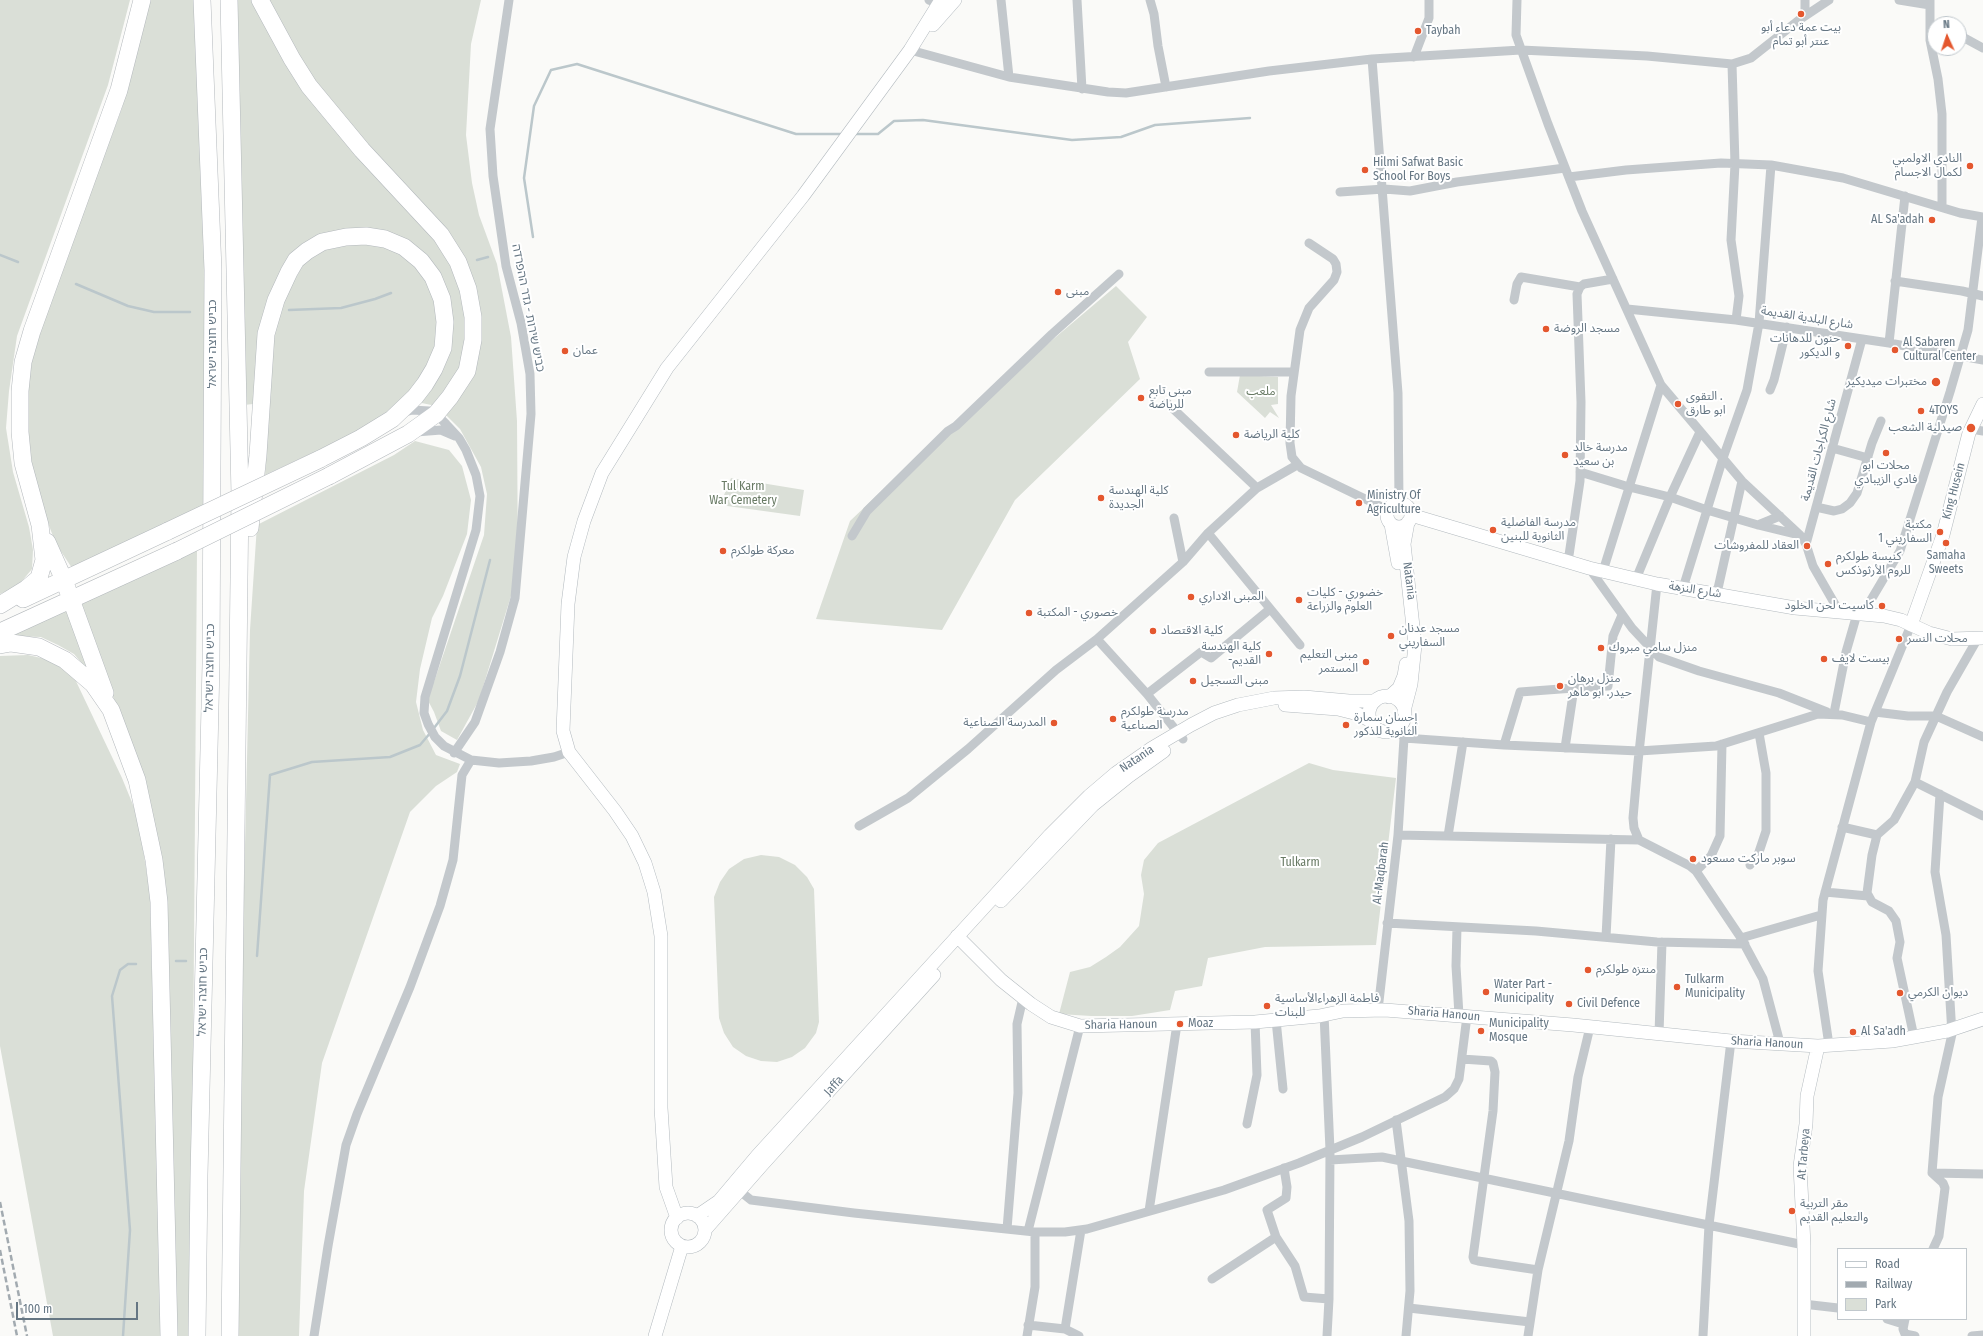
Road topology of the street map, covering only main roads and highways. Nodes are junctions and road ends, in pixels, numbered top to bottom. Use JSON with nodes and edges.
{"nodes":[{"id":1,"x":142,"y":0,"type":"edge"},
{"id":2,"x":202,"y":0,"type":"edge"},
{"id":3,"x":229,"y":0,"type":"edge"},
{"id":4,"x":260,"y":0,"type":"edge"},
{"id":5,"x":40,"y":525,"type":"junction"},
{"id":6,"x":64,"y":580,"type":"junction"},
{"id":7,"x":71,"y":600,"type":"junction"},
{"id":8,"x":0,"y":605,"type":"edge"},
{"id":9,"x":0,"y":610,"type":"edge"},
{"id":10,"x":239,"y":624,"type":"junction"},
{"id":11,"x":0,"y":632,"type":"edge"},
{"id":12,"x":0,"y":645,"type":"edge"},
{"id":13,"x":111,"y":710,"type":"junction"},
{"id":14,"x":169,"y":1336,"type":"edge"},
{"id":15,"x":198,"y":1336,"type":"edge"},
{"id":16,"x":230,"y":1336,"type":"edge"}],
"edges":[{"from":1,"to":5,"type":"highway"},
{"from":2,"to":15,"type":"highway","name":"כביש חוצה ישראל"},
{"from":3,"to":10,"type":"highway","name":"כביש חוצה ישראל"},
{"from":4,"to":7,"type":"highway","bridge":true},
{"from":5,"to":6,"type":"highway"},
{"from":5,"to":8,"type":"highway"},
{"from":6,"to":7,"type":"highway"},
{"from":6,"to":9,"type":"highway"},
{"from":6,"to":10,"type":"highway","bridge":true},
{"from":7,"to":11,"type":"highway"},
{"from":7,"to":13,"type":"highway"},
{"from":10,"to":16,"type":"highway","name":"כביש חוצה ישראל"},
{"from":12,"to":13,"type":"highway"},
{"from":13,"to":14,"type":"highway"}]}
